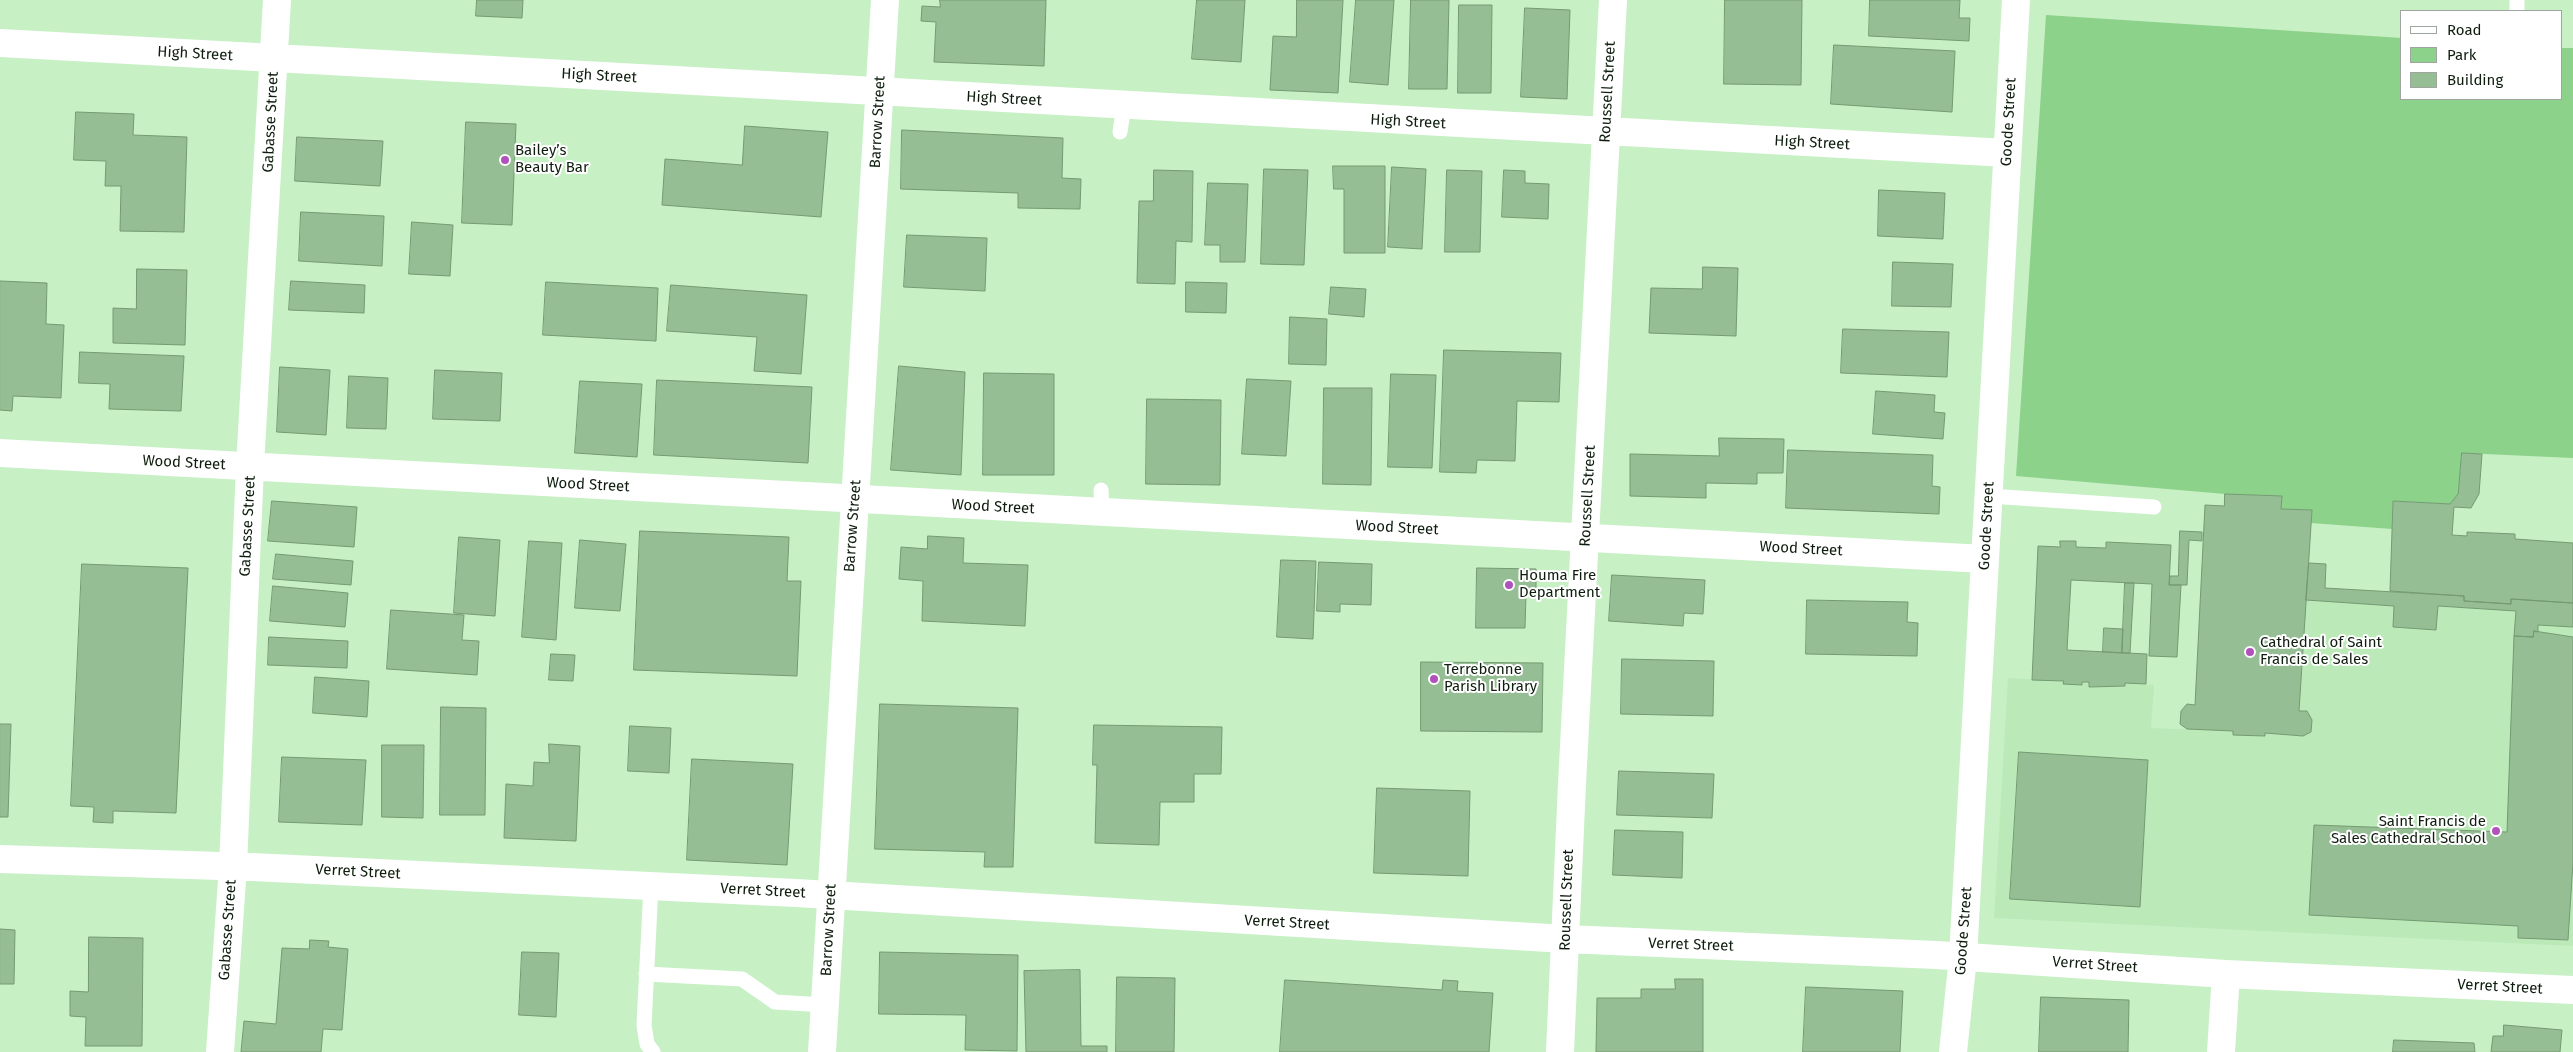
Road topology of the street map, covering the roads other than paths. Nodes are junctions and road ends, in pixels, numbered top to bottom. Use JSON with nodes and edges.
{"nodes":[{"id":1,"x":277,"y":0,"type":"edge"},
{"id":2,"x":885,"y":0,"type":"edge"},
{"id":3,"x":1613,"y":0,"type":"edge"},
{"id":4,"x":2016,"y":0,"type":"edge"},
{"id":5,"x":0,"y":43,"type":"edge"},
{"id":6,"x":274,"y":58,"type":"junction"},
{"id":7,"x":880,"y":92,"type":"junction"},
{"id":8,"x":1124,"y":105,"type":"junction"},
{"id":9,"x":1120,"y":132,"type":"dead end"},
{"id":10,"x":1605,"y":133,"type":"junction"},
{"id":11,"x":2007,"y":153,"type":"junction"},
{"id":12,"x":0,"y":453,"type":"edge"},
{"id":13,"x":250,"y":466,"type":"junction"},
{"id":14,"x":1989,"y":496,"type":"junction"},
{"id":15,"x":854,"y":500,"type":"junction"},
{"id":16,"x":2154,"y":507,"type":"dead end"},
{"id":17,"x":1586,"y":537,"type":"junction"},
{"id":18,"x":1985,"y":559,"type":"junction"},
{"id":19,"x":0,"y":860,"type":"edge"},
{"id":20,"x":233,"y":866,"type":"junction"},
{"id":21,"x":651,"y":886,"type":"junction"},
{"id":22,"x":831,"y":895,"type":"junction"},
{"id":23,"x":1566,"y":940,"type":"junction"},
{"id":24,"x":1963,"y":956,"type":"junction"},
{"id":25,"x":646,"y":974,"type":"junction"},
{"id":26,"x":2226,"y":974,"type":"junction"},
{"id":27,"x":2573,"y":990,"type":"edge"},
{"id":28,"x":825,"y":1005,"type":"junction"},
{"id":29,"x":220,"y":1052,"type":"edge"},
{"id":30,"x":654,"y":1052,"type":"edge"},
{"id":31,"x":822,"y":1052,"type":"edge"},
{"id":32,"x":1560,"y":1052,"type":"edge"},
{"id":33,"x":1953,"y":1052,"type":"edge"},
{"id":34,"x":2221,"y":1052,"type":"edge"}],
"edges":[{"from":1,"to":6,"type":"street","name":"Gabasse Street"},
{"from":2,"to":7,"type":"street","name":"Barrow Street"},
{"from":3,"to":10,"type":"street","name":"Roussell Street"},
{"from":4,"to":11,"type":"street","name":"Goode Street"},
{"from":5,"to":6,"type":"street","name":"High Street"},
{"from":6,"to":7,"type":"street","name":"High Street"},
{"from":6,"to":13,"type":"street","name":"Gabasse Street"},
{"from":7,"to":8,"type":"street","name":"High Street"},
{"from":7,"to":15,"type":"street","name":"Barrow Street"},
{"from":8,"to":9,"type":"lane"},
{"from":8,"to":10,"type":"street","name":"High Street"},
{"from":10,"to":11,"type":"street","name":"High Street"},
{"from":10,"to":17,"type":"street","name":"Roussell Street"},
{"from":11,"to":14,"type":"street","name":"Goode Street"},
{"from":12,"to":13,"type":"street","name":"Wood Street"},
{"from":13,"to":15,"type":"street","name":"Wood Street"},
{"from":13,"to":20,"type":"street","name":"Gabasse Street"},
{"from":14,"to":16,"type":"lane"},
{"from":14,"to":18,"type":"street","name":"Goode Street"},
{"from":15,"to":17,"type":"street","name":"Wood Street"},
{"from":15,"to":22,"type":"street","name":"Barrow Street"},
{"from":17,"to":18,"type":"street","name":"Wood Street"},
{"from":17,"to":23,"type":"street","name":"Roussell Street"},
{"from":18,"to":24,"type":"street","name":"Goode Street"},
{"from":19,"to":20,"type":"street","name":"Verret Street"},
{"from":20,"to":21,"type":"street","name":"Verret Street"},
{"from":20,"to":29,"type":"street","name":"Gabasse Street"},
{"from":21,"to":22,"type":"street","name":"Verret Street"},
{"from":21,"to":25,"type":"lane"},
{"from":22,"to":23,"type":"street","name":"Verret Street"},
{"from":22,"to":28,"type":"street","name":"Barrow Street"},
{"from":23,"to":24,"type":"street","name":"Verret Street"},
{"from":23,"to":32,"type":"street","name":"Roussell Street"},
{"from":24,"to":26,"type":"street","name":"Verret Street"},
{"from":24,"to":33,"type":"street","name":"Goode Street"},
{"from":25,"to":28,"type":"lane"},
{"from":25,"to":30,"type":"lane"},
{"from":26,"to":27,"type":"street","name":"Verret Street"},
{"from":26,"to":34,"type":"street"},
{"from":28,"to":31,"type":"street","name":"Barrow Street"}]}
